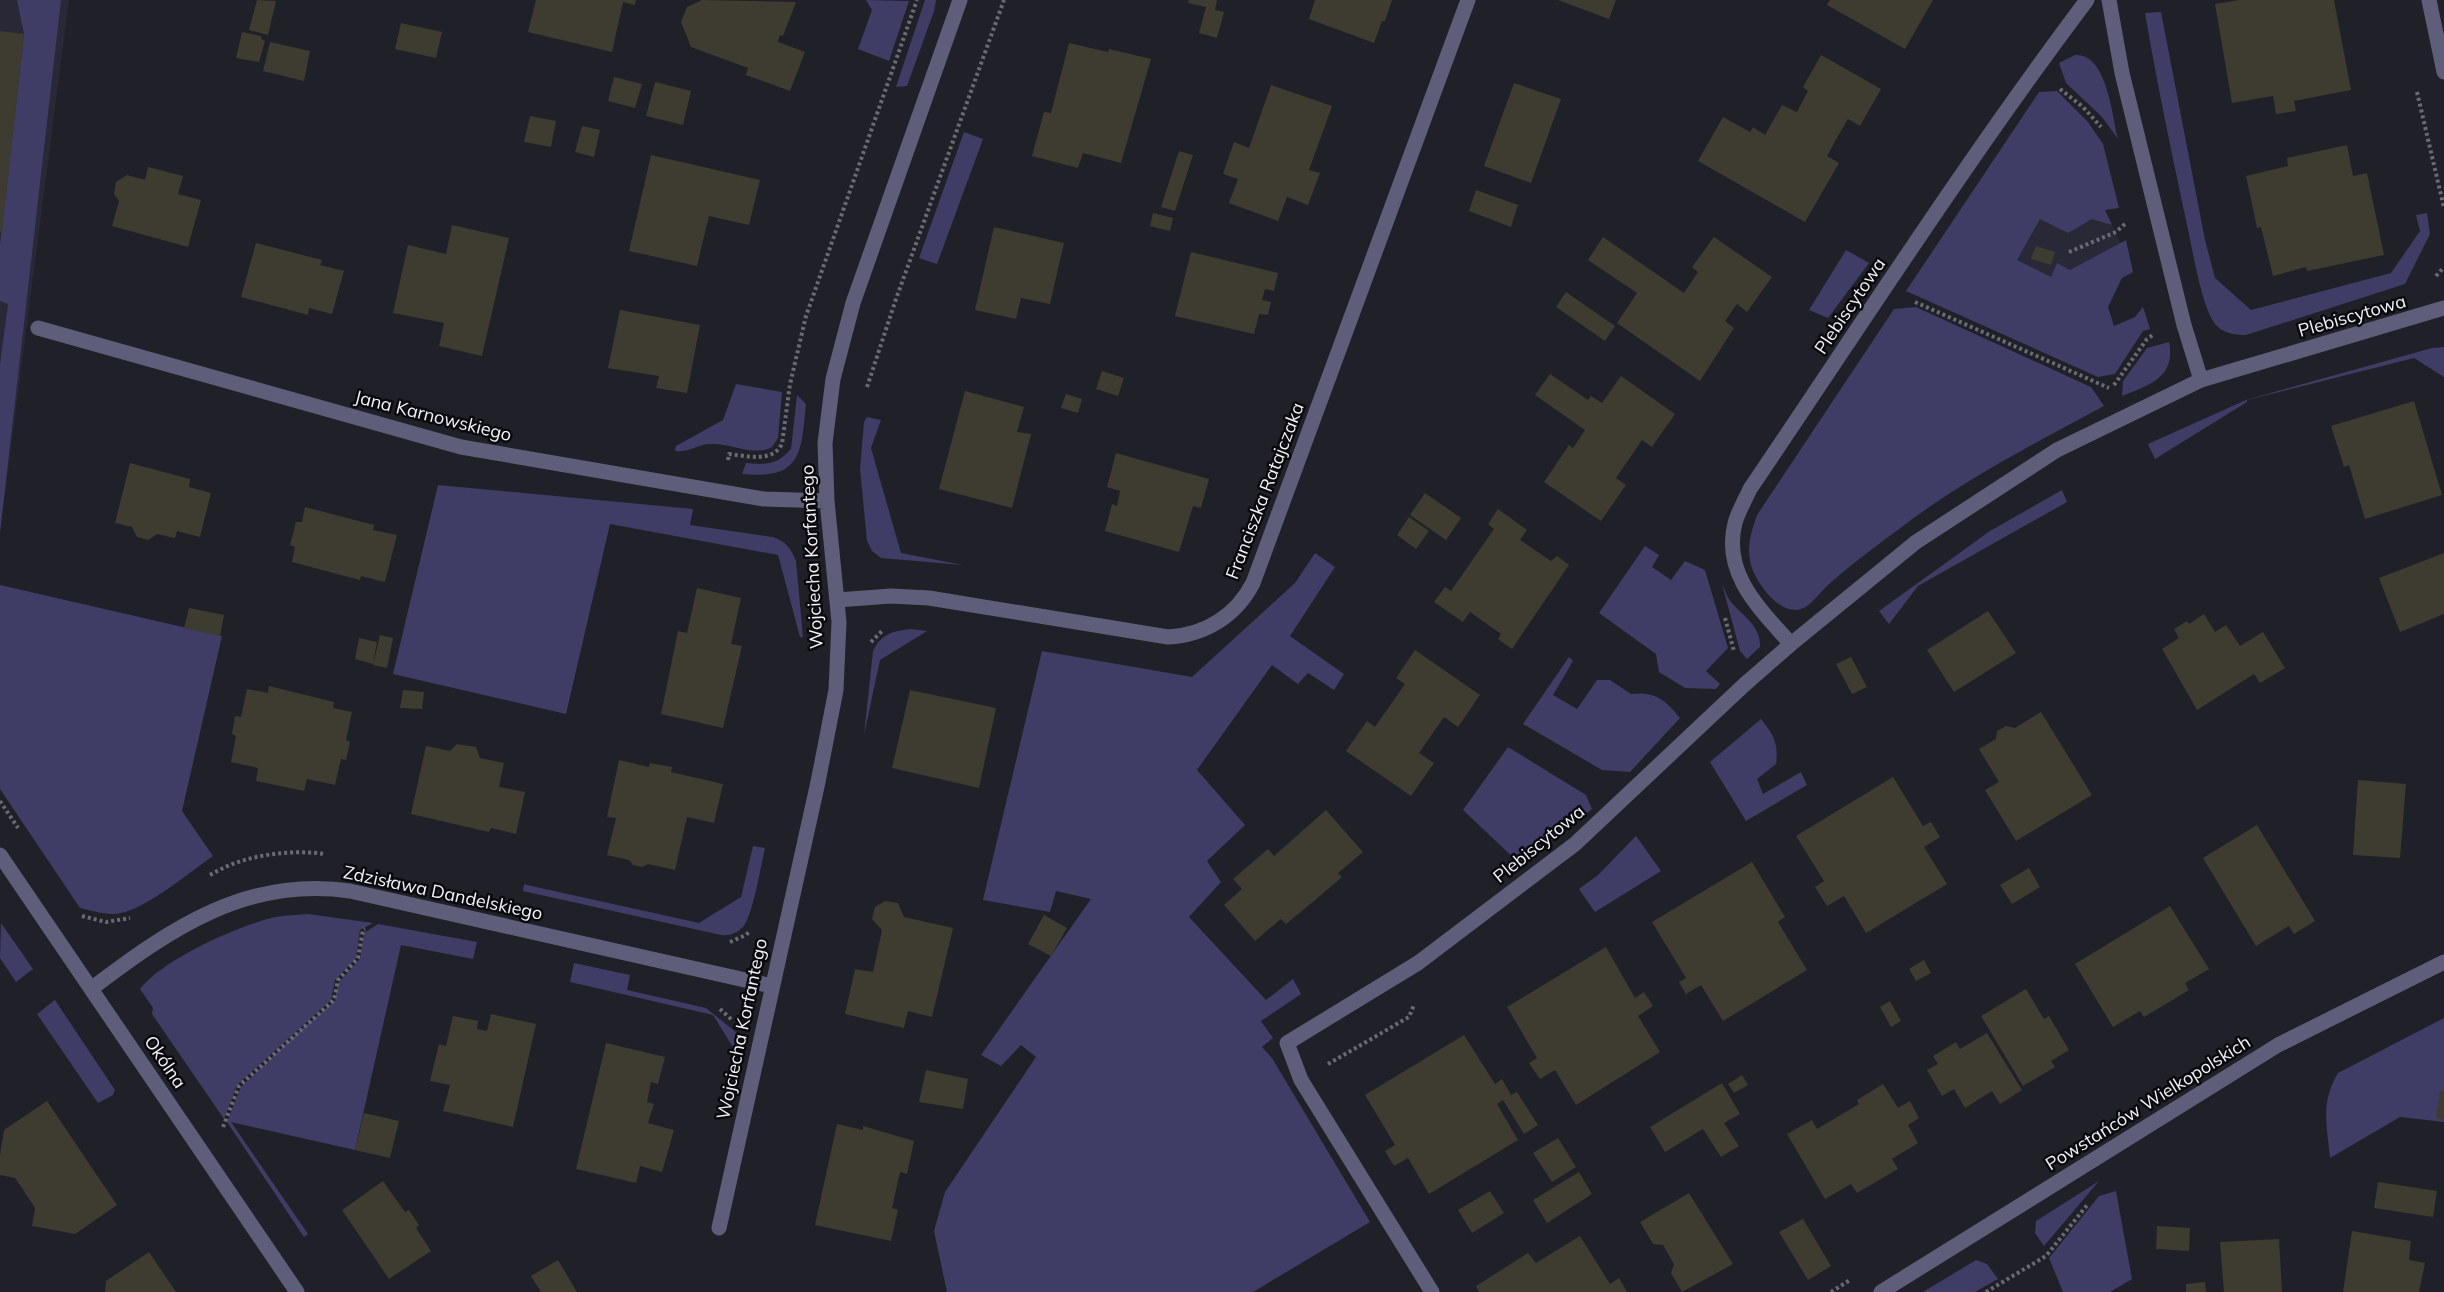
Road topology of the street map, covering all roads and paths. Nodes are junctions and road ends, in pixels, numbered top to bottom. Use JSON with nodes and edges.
{"nodes":[{"id":1,"x":917,"y":0,"type":"edge"},
{"id":2,"x":960,"y":0,"type":"edge"},
{"id":3,"x":1004,"y":0,"type":"edge"},
{"id":4,"x":1468,"y":0,"type":"edge"},
{"id":5,"x":2087,"y":0,"type":"edge"},
{"id":6,"x":2109,"y":0,"type":"edge"},
{"id":7,"x":2429,"y":0,"type":"edge"},
{"id":8,"x":2444,"y":72,"type":"edge"},
{"id":9,"x":2415,"y":81,"type":"dead end"},
{"id":10,"x":2444,"y":208,"type":"edge"},
{"id":11,"x":2130,"y":220,"type":"dead end"},
{"id":12,"x":2070,"y":252,"type":"dead end"},
{"id":13,"x":2444,"y":267,"type":"edge"},
{"id":14,"x":2428,"y":282,"type":"dead end"},
{"id":15,"x":1912,"y":301,"type":"dead end"},
{"id":16,"x":2444,"y":308,"type":"edge"},
{"id":17,"x":38,"y":328,"type":"dead end"},
{"id":18,"x":2159,"y":331,"type":"dead end"},
{"id":19,"x":2201,"y":380,"type":"junction"},
{"id":20,"x":866,"y":391,"type":"dead end"},
{"id":21,"x":728,"y":462,"type":"dead end"},
{"id":22,"x":827,"y":501,"type":"junction"},
{"id":23,"x":837,"y":600,"type":"junction"},
{"id":24,"x":891,"y":626,"type":"dead end"},
{"id":25,"x":869,"y":644,"type":"dead end"},
{"id":26,"x":1791,"y":644,"type":"junction"},
{"id":27,"x":0,"y":801,"type":"edge"},
{"id":28,"x":19,"y":830,"type":"dead end"},
{"id":29,"x":0,"y":855,"type":"edge"},
{"id":30,"x":330,"y":855,"type":"dead end"},
{"id":31,"x":205,"y":878,"type":"dead end"},
{"id":32,"x":407,"y":905,"type":"junction"},
{"id":33,"x":77,"y":914,"type":"dead end"},
{"id":34,"x":140,"y":916,"type":"dead end"},
{"id":35,"x":753,"y":927,"type":"dead end"},
{"id":36,"x":720,"y":943,"type":"dead end"},
{"id":37,"x":2444,"y":962,"type":"edge"},
{"id":38,"x":772,"y":986,"type":"junction"},
{"id":39,"x":91,"y":988,"type":"junction"},
{"id":40,"x":1416,"y":1001,"type":"dead end"},
{"id":41,"x":1300,"y":1080,"type":"junction"},
{"id":42,"x":222,"y":1130,"type":"dead end"},
{"id":43,"x":2094,"y":1197,"type":"dead end"},
{"id":44,"x":719,"y":1228,"type":"dead end"},
{"id":45,"x":297,"y":1292,"type":"edge"},
{"id":46,"x":1432,"y":1292,"type":"edge"},
{"id":47,"x":1881,"y":1292,"type":"edge"},
{"id":48,"x":1986,"y":1292,"type":"edge"}],
"edges":[{"from":1,"to":21,"type":"path"},
{"from":2,"to":22,"type":"street","name":"Wojciecha Korfantego"},
{"from":3,"to":20,"type":"path"},
{"from":4,"to":23,"type":"street","name":"Franciszka Ratajczaka"},
{"from":5,"to":26,"type":"street","name":"Plebiscytowa"},
{"from":6,"to":19,"type":"street"},
{"from":7,"to":8,"type":"street"},
{"from":9,"to":10,"type":"path"},
{"from":11,"to":12,"type":"path"},
{"from":13,"to":14,"type":"path"},
{"from":15,"to":18,"type":"path"},
{"from":16,"to":19,"type":"street","name":"Plebiscytowa"},
{"from":17,"to":22,"type":"street","name":"Jana Karnowskiego"},
{"from":19,"to":26,"type":"street","name":"Plebiscytowa"},
{"from":22,"to":23,"type":"street","name":"Wojciecha Korfantego"},
{"from":23,"to":38,"type":"street","name":"Wojciecha Korfantego"},
{"from":24,"to":25,"type":"path"},
{"from":26,"to":41,"type":"street","name":"Plebiscytowa"},
{"from":27,"to":28,"type":"path"},
{"from":29,"to":39,"type":"street","name":"Okólna"},
{"from":30,"to":31,"type":"path"},
{"from":32,"to":38,"type":"street","name":"Zdzisława Dandelskiego"},
{"from":32,"to":39,"type":"street","name":"Zdzisława Dandelskiego"},
{"from":32,"to":42,"type":"path"},
{"from":33,"to":34,"type":"path"},
{"from":35,"to":36,"type":"path"},
{"from":37,"to":47,"type":"street","name":"Powstańców Wielkopolskich"},
{"from":38,"to":44,"type":"street","name":"Wojciecha Korfantego"},
{"from":39,"to":45,"type":"street","name":"Okólna"},
{"from":40,"to":41,"type":"path"},
{"from":41,"to":46,"type":"street"},
{"from":43,"to":48,"type":"path"}]}
